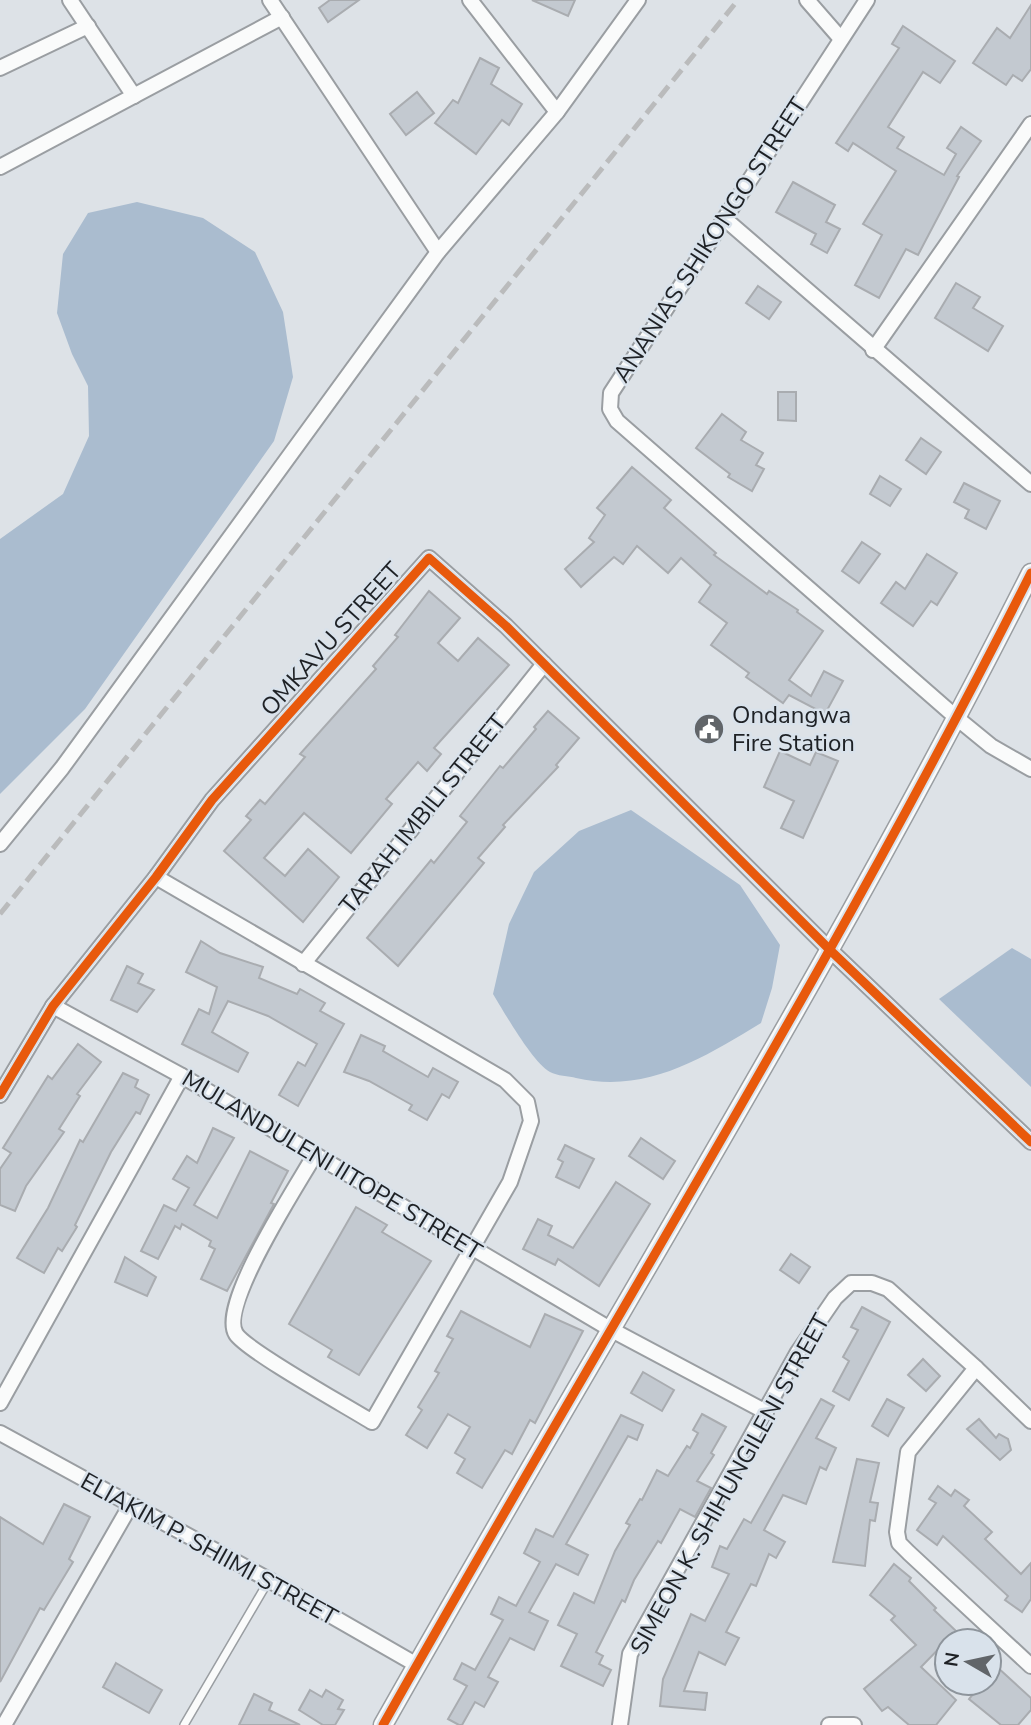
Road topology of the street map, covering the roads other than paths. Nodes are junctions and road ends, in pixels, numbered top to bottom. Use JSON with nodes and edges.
{"nodes":[{"id":1,"x":70,"y":0,"type":"edge"},
{"id":2,"x":270,"y":0,"type":"edge"},
{"id":3,"x":470,"y":0,"type":"edge"},
{"id":4,"x":638,"y":0,"type":"edge"},
{"id":5,"x":807,"y":0,"type":"edge"},
{"id":6,"x":867,"y":0,"type":"edge"},
{"id":7,"x":282,"y":17,"type":"junction"},
{"id":8,"x":88,"y":26,"type":"junction"},
{"id":9,"x":841,"y":39,"type":"junction"},
{"id":10,"x":0,"y":68,"type":"edge"},
{"id":11,"x":134,"y":96,"type":"junction"},
{"id":12,"x":556,"y":112,"type":"junction"},
{"id":13,"x":1031,"y":124,"type":"edge"},
{"id":14,"x":0,"y":167,"type":"edge"},
{"id":15,"x":725,"y":219,"type":"junction"},
{"id":16,"x":438,"y":252,"type":"junction"},
{"id":17,"x":873,"y":350,"type":"junction"},
{"id":18,"x":1031,"y":484,"type":"edge"},
{"id":19,"x":1031,"y":573,"type":"edge"},
{"id":20,"x":544,"y":664,"type":"junction"},
{"id":21,"x":958,"y":719,"type":"junction"},
{"id":22,"x":1031,"y":769,"type":"edge"},
{"id":23,"x":0,"y":844,"type":"edge"},
{"id":24,"x":156,"y":877,"type":"junction"},
{"id":25,"x":831,"y":951,"type":"junction"},
{"id":26,"x":303,"y":964,"type":"junction"},
{"id":27,"x":52,"y":1006,"type":"junction"},
{"id":28,"x":182,"y":1076,"type":"junction"},
{"id":29,"x":0,"y":1095,"type":"edge"},
{"id":30,"x":1031,"y":1142,"type":"edge"},
{"id":31,"x":314,"y":1156,"type":"junction"},
{"id":32,"x":471,"y":1249,"type":"junction"},
{"id":33,"x":610,"y":1329,"type":"junction"},
{"id":34,"x":976,"y":1368,"type":"junction"},
{"id":35,"x":0,"y":1403,"type":"edge"},
{"id":36,"x":766,"y":1412,"type":"junction"},
{"id":37,"x":1031,"y":1420,"type":"edge"},
{"id":38,"x":0,"y":1433,"type":"edge"},
{"id":39,"x":130,"y":1506,"type":"junction"},
{"id":40,"x":270,"y":1580,"type":"junction"},
{"id":41,"x":417,"y":1665,"type":"junction"},
{"id":42,"x":1031,"y":1666,"type":"edge"},
{"id":43,"x":4,"y":1725,"type":"edge"},
{"id":44,"x":184,"y":1725,"type":"edge"},
{"id":45,"x":383,"y":1725,"type":"edge"},
{"id":46,"x":620,"y":1725,"type":"edge"},
{"id":47,"x":829,"y":1725,"type":"edge"},
{"id":48,"x":854,"y":1725,"type":"edge"}],
"edges":[{"from":1,"to":8,"type":"street"},
{"from":2,"to":7,"type":"street"},
{"from":3,"to":12,"type":"street"},
{"from":4,"to":12,"type":"street"},
{"from":5,"to":9,"type":"street"},
{"from":6,"to":9,"type":"street","name":"ANANIAS SHIKONGO STREET"},
{"from":7,"to":11,"type":"street"},
{"from":7,"to":16,"type":"street"},
{"from":8,"to":10,"type":"street"},
{"from":8,"to":11,"type":"street"},
{"from":9,"to":15,"type":"street","name":"ANANIAS SHIKONGO STREET"},
{"from":11,"to":14,"type":"street"},
{"from":12,"to":16,"type":"street"},
{"from":13,"to":17,"type":"street"},
{"from":15,"to":17,"type":"street"},
{"from":15,"to":21,"type":"street","name":"ANANIAS SHIKONGO STREET"},
{"from":16,"to":23,"type":"street"},
{"from":17,"to":18,"type":"street"},
{"from":19,"to":21,"type":"street"},
{"from":20,"to":24,"type":"street","name":"OMKAVU STREET"},
{"from":20,"to":25,"type":"street","name":"OMKAVU STREET"},
{"from":20,"to":26,"type":"street","name":"TARAH IMBILI STREET"},
{"from":21,"to":22,"type":"street"},
{"from":21,"to":25,"type":"street"},
{"from":24,"to":26,"type":"street"},
{"from":24,"to":27,"type":"street","name":"OMKAVU STREET"},
{"from":25,"to":30,"type":"street","name":"OMKAVU STREET"},
{"from":25,"to":33,"type":"street"},
{"from":26,"to":32,"type":"street"},
{"from":27,"to":28,"type":"street","name":"MULANDULENI IITOPE STREET"},
{"from":27,"to":29,"type":"street","name":"OMKAVU STREET"},
{"from":28,"to":31,"type":"street","name":"MULANDULENI IITOPE STREET"},
{"from":28,"to":35,"type":"street"},
{"from":31,"to":32,"type":"street","name":"MULANDULENI IITOPE STREET"},
{"from":31,"to":32,"type":"street"},
{"from":32,"to":33,"type":"street","name":"MULANDULENI IITOPE STREET"},
{"from":33,"to":36,"type":"street","name":"MULANDULENI IITOPE STREET"},
{"from":33,"to":41,"type":"street"},
{"from":34,"to":36,"type":"street","name":"SIMEON K. SHIHUNGILENI STREET"},
{"from":34,"to":37,"type":"street"},
{"from":34,"to":42,"type":"street"},
{"from":36,"to":46,"type":"street","name":"SIMEON K. SHIHUNGILENI STREET"},
{"from":38,"to":39,"type":"street","name":"ELIAKIM P. SHIIMI STREET"},
{"from":39,"to":40,"type":"street","name":"ELIAKIM P. SHIIMI STREET"},
{"from":39,"to":43,"type":"street"},
{"from":40,"to":41,"type":"street","name":"ELIAKIM P. SHIIMI STREET"},
{"from":40,"to":44,"type":"lane"},
{"from":41,"to":45,"type":"street"},
{"from":47,"to":48,"type":"street"}]}
